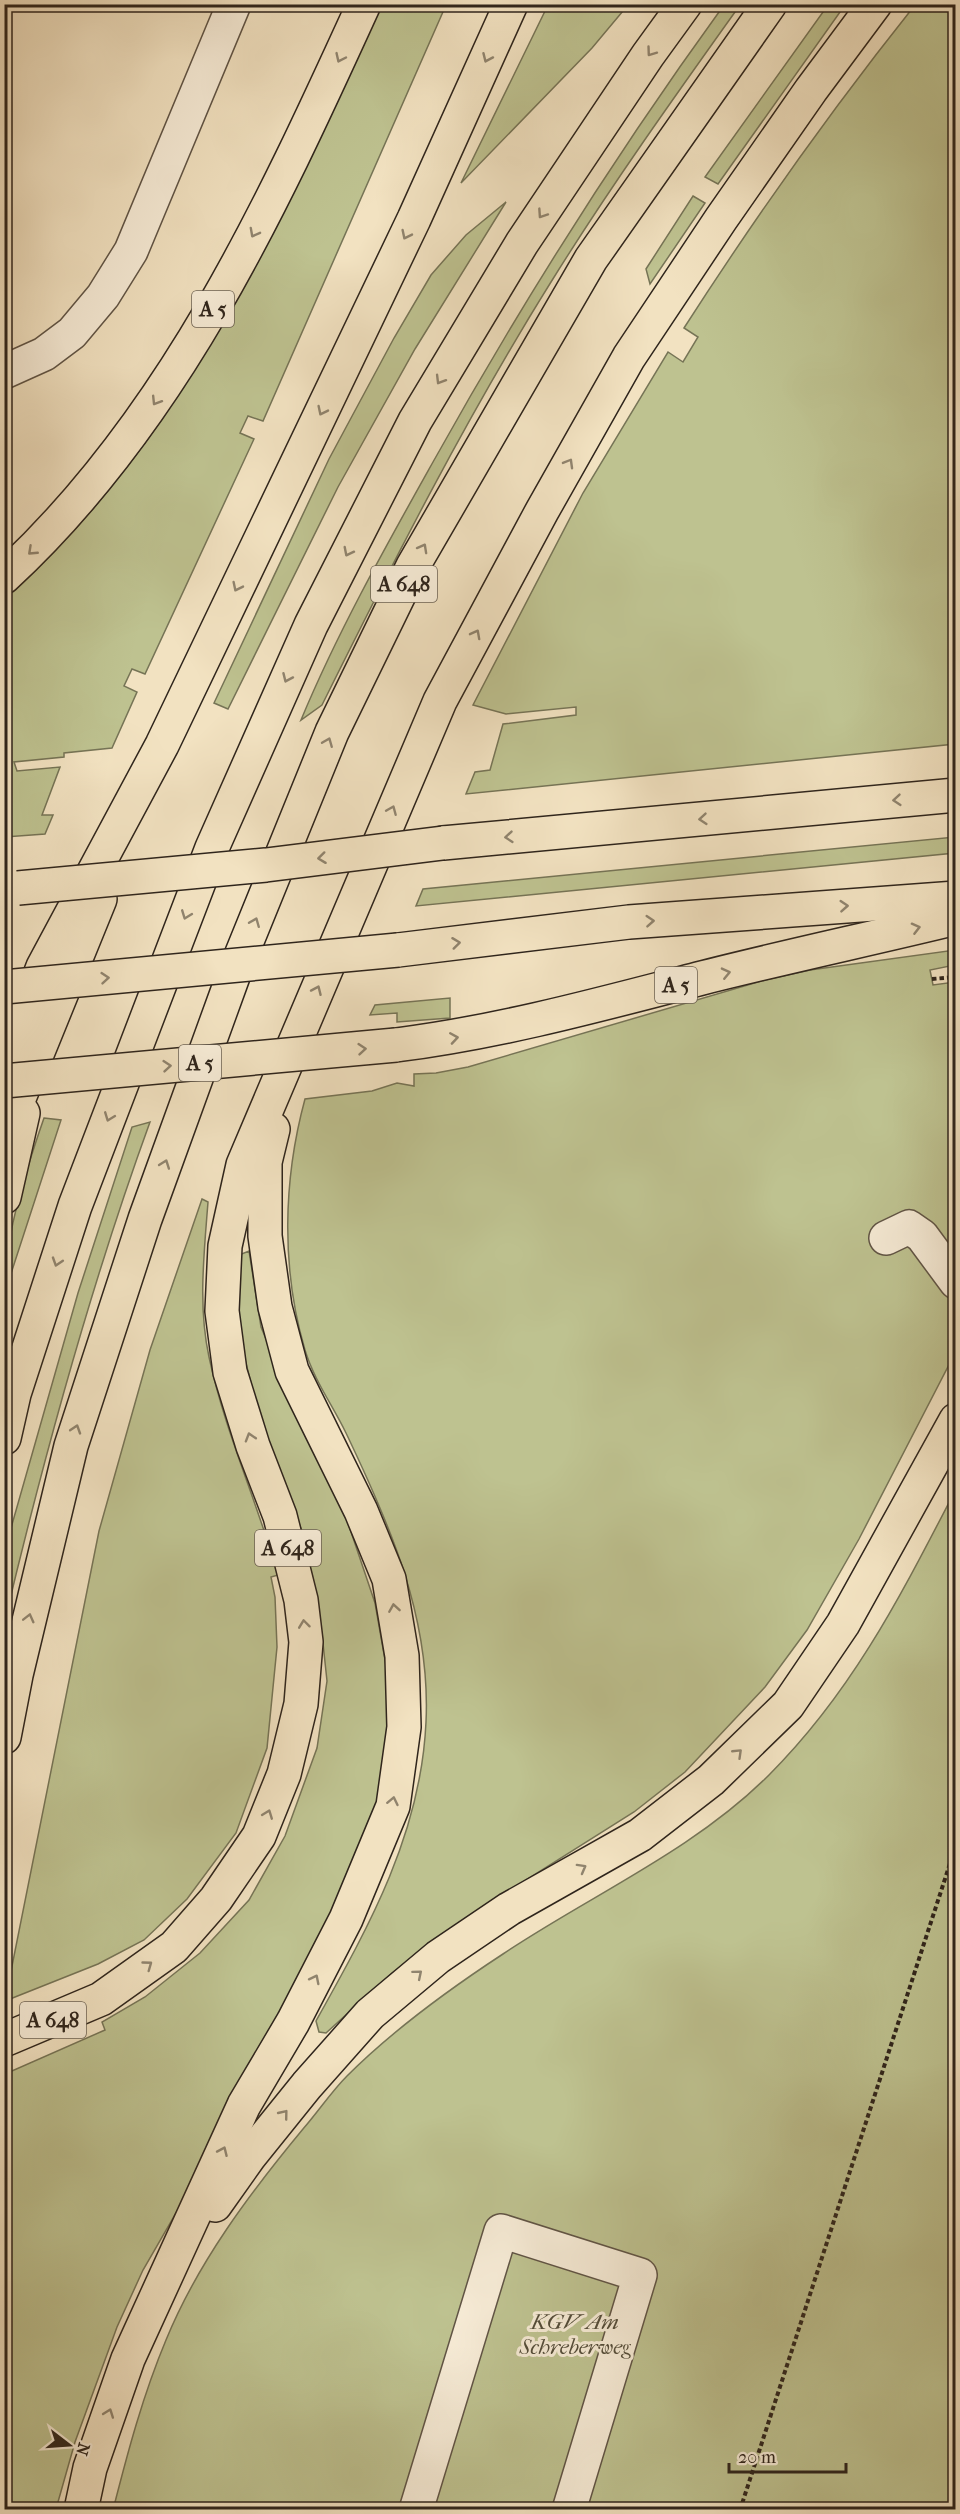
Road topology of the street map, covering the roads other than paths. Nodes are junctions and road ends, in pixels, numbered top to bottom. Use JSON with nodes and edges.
{"nodes":[{"id":1,"x":234,"y":4,"type":"edge"},
{"id":2,"x":364,"y":4,"type":"edge"},
{"id":3,"x":511,"y":4,"type":"edge"},
{"id":4,"x":685,"y":4,"type":"edge"},
{"id":5,"x":770,"y":4,"type":"edge"},
{"id":6,"x":875,"y":4,"type":"edge"},
{"id":7,"x":4,"y":372,"type":"edge"},
{"id":8,"x":4,"y":577,"type":"edge"},
{"id":9,"x":956,"y":795,"type":"edge"},
{"id":10,"x":11,"y":889,"type":"edge"},
{"id":11,"x":956,"y":898,"type":"edge"},
{"id":12,"x":956,"y":918,"type":"edge"},
{"id":13,"x":4,"y":987,"type":"edge"},
{"id":14,"x":293,"y":1043,"type":"junction"},
{"id":15,"x":20,"y":1065,"type":"edge"},
{"id":16,"x":4,"y":1081,"type":"edge"},
{"id":17,"x":4,"y":1135,"type":"edge"},
{"id":18,"x":4,"y":1197,"type":"edge"},
{"id":19,"x":886,"y":1238,"type":"dead end"},
{"id":20,"x":956,"y":1282,"type":"edge"},
{"id":21,"x":956,"y":1420,"type":"edge"},
{"id":22,"x":4,"y":1438,"type":"edge"},
{"id":23,"x":4,"y":1737,"type":"edge"},
{"id":24,"x":4,"y":2040,"type":"edge"},
{"id":25,"x":174,"y":2262,"type":"junction"},
{"id":26,"x":81,"y":2510,"type":"edge"},
{"id":27,"x":416,"y":2510,"type":"edge"},
{"id":28,"x":569,"y":2510,"type":"edge"}],
"edges":[{"from":1,"to":7,"type":"lane"},
{"from":2,"to":8,"type":"highway","number":"A 5","one_way":true},
{"from":3,"to":15,"type":"highway","one_way":true},
{"from":4,"to":22,"type":"highway","number":"A 648","one_way":true},
{"from":23,"to":5,"type":"highway","number":"A 648","one_way":true},
{"from":14,"to":6,"type":"highway","number":"A 648","one_way":true},
{"from":9,"to":10,"type":"highway","one_way":true,"bridge":true},
{"from":13,"to":11,"type":"highway","one_way":true,"bridge":true},
{"from":16,"to":12,"type":"highway","number":"A 5","one_way":true,"bridge":true},
{"from":24,"to":14,"type":"highway","number":"A 648","one_way":true},
{"from":25,"to":14,"type":"highway","one_way":true},
{"from":15,"to":17,"type":"highway"},
{"from":15,"to":18,"type":"highway"},
{"from":19,"to":20,"type":"lane"},
{"from":25,"to":21,"type":"highway","one_way":true},
{"from":26,"to":25,"type":"highway","one_way":true},
{"from":27,"to":28,"type":"lane"}]}
